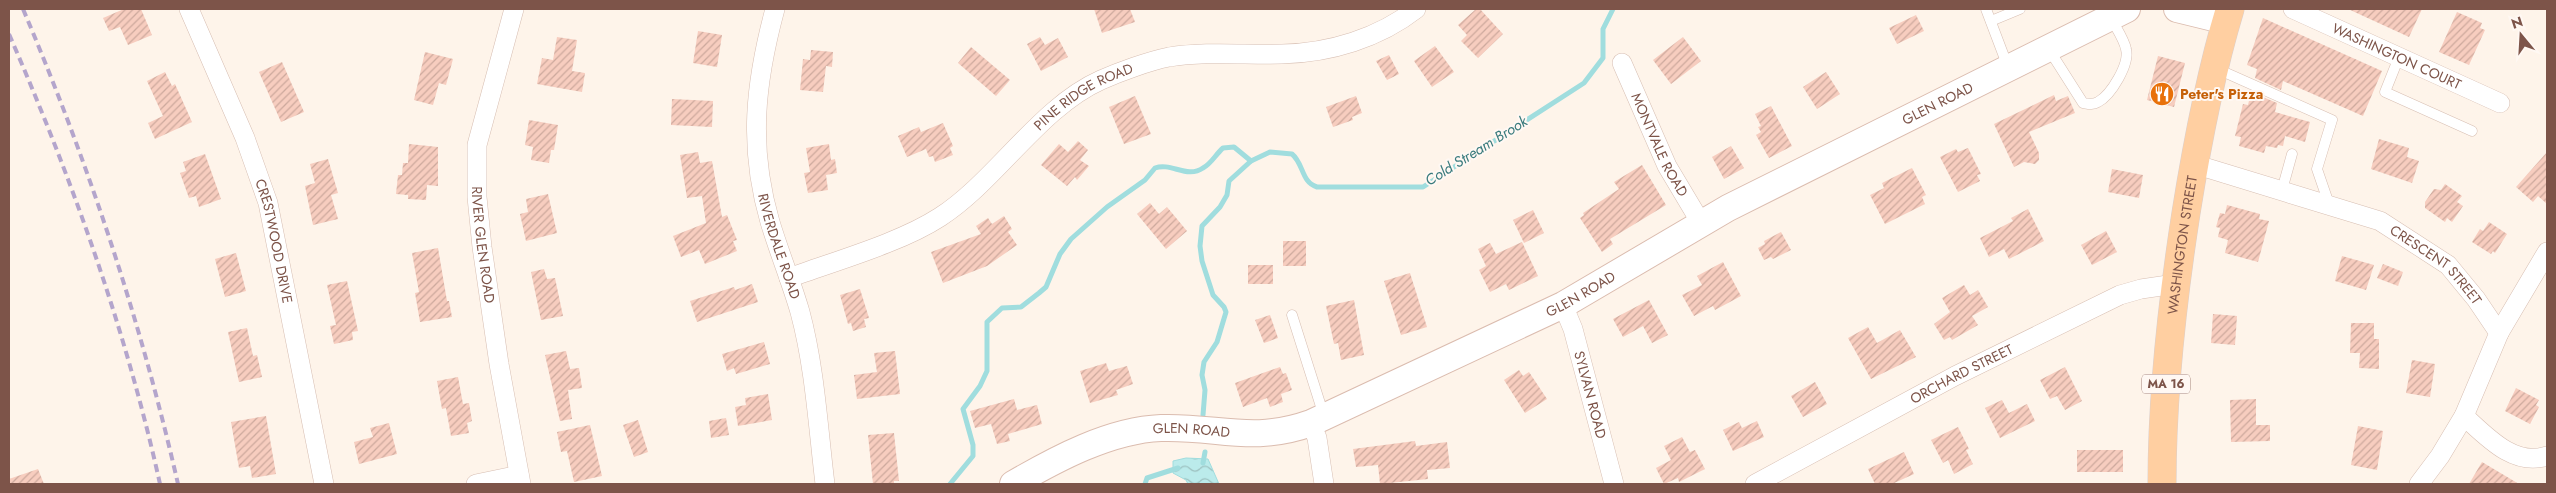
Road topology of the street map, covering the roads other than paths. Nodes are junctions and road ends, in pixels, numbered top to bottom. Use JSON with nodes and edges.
{"nodes":[{"id":1,"x":189,"y":9,"type":"edge"},
{"id":2,"x":514,"y":9,"type":"edge"},
{"id":3,"x":774,"y":9,"type":"edge"},
{"id":4,"x":1416,"y":9,"type":"edge"},
{"id":5,"x":1986,"y":9,"type":"edge"},
{"id":6,"x":2020,"y":9,"type":"edge"},
{"id":7,"x":2177,"y":9,"type":"edge"},
{"id":8,"x":2298,"y":10,"type":"edge"},
{"id":9,"x":2121,"y":11,"type":"edge"},
{"id":10,"x":2228,"y":15,"type":"edge"},
{"id":11,"x":1991,"y":21,"type":"junction"},
{"id":12,"x":2048,"y":48,"type":"junction"},
{"id":13,"x":2398,"y":57,"type":"junction"},
{"id":14,"x":1622,"y":63,"type":"dead end"},
{"id":15,"x":2214,"y":67,"type":"junction"},
{"id":16,"x":2009,"y":68,"type":"junction"},
{"id":17,"x":2500,"y":104,"type":"dead end"},
{"id":18,"x":2472,"y":131,"type":"dead end"},
{"id":19,"x":2292,"y":154,"type":"dead end"},
{"id":20,"x":2194,"y":164,"type":"junction"},
{"id":21,"x":2282,"y":190,"type":"junction"},
{"id":22,"x":2329,"y":204,"type":"junction"},
{"id":23,"x":1701,"y":223,"type":"junction"},
{"id":24,"x":2547,"y":252,"type":"edge"},
{"id":25,"x":789,"y":278,"type":"junction"},
{"id":26,"x":2175,"y":284,"type":"junction"},
{"id":27,"x":1562,"y":305,"type":"junction"},
{"id":28,"x":1292,"y":314,"type":"dead end"},
{"id":29,"x":2499,"y":334,"type":"junction"},
{"id":30,"x":2464,"y":416,"type":"junction"},
{"id":31,"x":1318,"y":420,"type":"junction"},
{"id":32,"x":2547,"y":456,"type":"edge"},
{"id":33,"x":520,"y":480,"type":"edge"},
{"id":34,"x":324,"y":484,"type":"edge"},
{"id":35,"x":476,"y":484,"type":"edge"},
{"id":36,"x":825,"y":484,"type":"edge"},
{"id":37,"x":1013,"y":484,"type":"edge"},
{"id":38,"x":1324,"y":484,"type":"edge"},
{"id":39,"x":1614,"y":484,"type":"edge"},
{"id":40,"x":1755,"y":484,"type":"edge"},
{"id":41,"x":2162,"y":484,"type":"edge"},
{"id":42,"x":2419,"y":484,"type":"edge"}],
"edges":[{"from":1,"to":34,"type":"street","name":"CRESTWOOD DRIVE"},
{"from":2,"to":33,"type":"street","name":"RIVER GLEN ROAD"},
{"from":3,"to":25,"type":"street","name":"RIVERDALE ROAD"},
{"from":4,"to":25,"type":"street","name":"PINE RIDGE ROAD"},
{"from":5,"to":11,"type":"lane"},
{"from":6,"to":11,"type":"lane"},
{"from":7,"to":10,"type":"street"},
{"from":8,"to":13,"type":"street","name":"WASHINGTON COURT"},
{"from":9,"to":12,"type":"street","name":"GLEN ROAD"},
{"from":9,"to":12,"type":"lane"},
{"from":10,"to":15,"type":"main road","name":"WASHINGTON STREET","number":"MA 16"},
{"from":11,"to":16,"type":"lane"},
{"from":12,"to":16,"type":"street","name":"GLEN ROAD"},
{"from":13,"to":17,"type":"street","name":"WASHINGTON COURT"},
{"from":13,"to":18,"type":"lane"},
{"from":14,"to":23,"type":"street","name":"MONTVALE ROAD"},
{"from":15,"to":20,"type":"main road","name":"WASHINGTON STREET","number":"MA 16"},
{"from":15,"to":22,"type":"lane"},
{"from":16,"to":23,"type":"street","name":"GLEN ROAD"},
{"from":19,"to":21,"type":"lane"},
{"from":20,"to":21,"type":"street","name":"CRESCENT STREET"},
{"from":20,"to":26,"type":"main road","name":"WASHINGTON STREET","number":"MA 16"},
{"from":21,"to":22,"type":"street","name":"CRESCENT STREET"},
{"from":22,"to":29,"type":"street","name":"CRESCENT STREET"},
{"from":23,"to":27,"type":"street","name":"GLEN ROAD"},
{"from":24,"to":29,"type":"street"},
{"from":25,"to":36,"type":"street","name":"RIVERDALE ROAD"},
{"from":26,"to":40,"type":"street","name":"ORCHARD STREET"},
{"from":26,"to":41,"type":"main road","name":"WASHINGTON STREET","number":"MA 16"},
{"from":27,"to":31,"type":"street","name":"GLEN ROAD"},
{"from":27,"to":39,"type":"street","name":"SYLVAN ROAD"},
{"from":28,"to":31,"type":"lane"},
{"from":29,"to":30,"type":"street"},
{"from":30,"to":32,"type":"street"},
{"from":30,"to":42,"type":"street"},
{"from":31,"to":37,"type":"street","name":"GLEN ROAD"},
{"from":31,"to":38,"type":"street"},
{"from":33,"to":35,"type":"street"}]}
